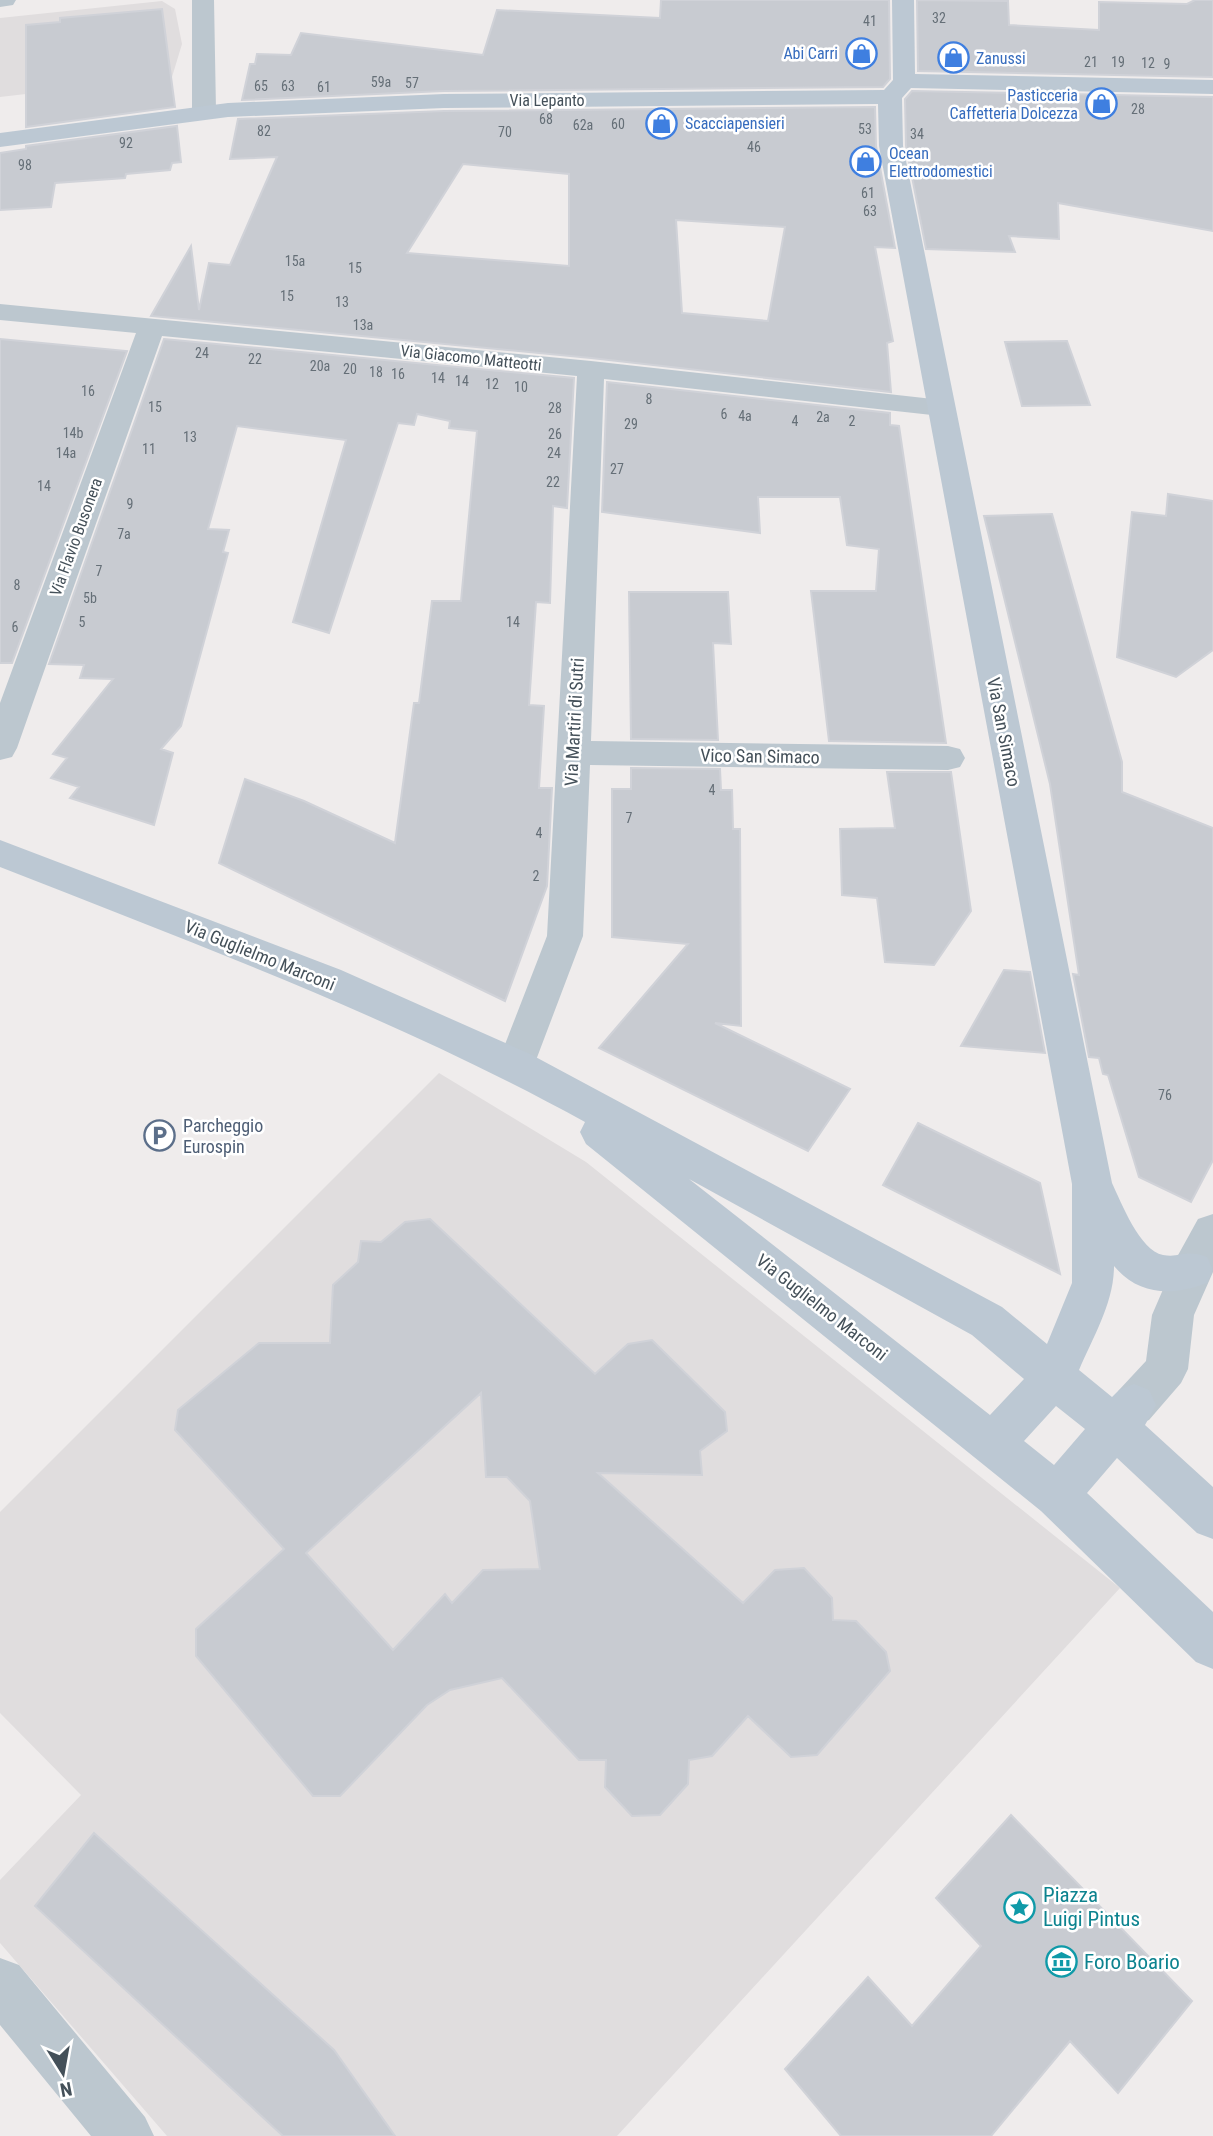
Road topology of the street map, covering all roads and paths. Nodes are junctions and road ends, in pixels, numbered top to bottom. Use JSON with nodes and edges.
{"nodes":[{"id":1,"x":203,"y":0,"type":"edge"},
{"id":2,"x":903,"y":0,"type":"edge"},
{"id":3,"x":1213,"y":87,"type":"edge"},
{"id":4,"x":898,"y":89,"type":"junction"},
{"id":5,"x":204,"y":111,"type":"junction"},
{"id":6,"x":0,"y":140,"type":"edge"},
{"id":7,"x":0,"y":312,"type":"edge"},
{"id":8,"x":152,"y":327,"type":"junction"},
{"id":9,"x":591,"y":369,"type":"junction"},
{"id":10,"x":941,"y":407,"type":"junction"},
{"id":11,"x":0,"y":748,"type":"edge"},
{"id":12,"x":573,"y":753,"type":"junction"},
{"id":13,"x":948,"y":758,"type":"dead end"},
{"id":14,"x":0,"y":853,"type":"edge"},
{"id":15,"x":516,"y":1065,"type":"junction"},
{"id":16,"x":1092,"y":1184,"type":"junction"},
{"id":17,"x":1213,"y":1232,"type":"edge"},
{"id":18,"x":1192,"y":1270,"type":"junction"},
{"id":19,"x":1054,"y":1377,"type":"junction"},
{"id":20,"x":1125,"y":1416,"type":"junction"},
{"id":21,"x":994,"y":1443,"type":"junction"},
{"id":22,"x":1057,"y":1495,"type":"junction"},
{"id":23,"x":1213,"y":1517,"type":"edge"},
{"id":24,"x":1213,"y":1645,"type":"edge"},
{"id":25,"x":0,"y":1984,"type":"edge"},
{"id":26,"x":127,"y":2136,"type":"edge"}],
"edges":[{"from":1,"to":5,"type":"street"},
{"from":2,"to":4,"type":"street","name":"Via San Simaco"},
{"from":3,"to":4,"type":"street","name":"Via Lepanto"},
{"from":4,"to":5,"type":"street","name":"Via Lepanto"},
{"from":4,"to":10,"type":"street","name":"Via San Simaco"},
{"from":5,"to":6,"type":"street","name":"Via Lepanto"},
{"from":7,"to":8,"type":"street","name":"Via Giacomo Matteotti"},
{"from":8,"to":9,"type":"street","name":"Via Giacomo Matteotti"},
{"from":8,"to":11,"type":"street","name":"Via Flavio Busonera"},
{"from":9,"to":10,"type":"street","name":"Via Giacomo Matteotti"},
{"from":9,"to":12,"type":"street","name":"Via Martiri di Sutri"},
{"from":10,"to":16,"type":"street","name":"Via San Simaco"},
{"from":12,"to":13,"type":"street","name":"Vico San Simaco"},
{"from":12,"to":15,"type":"street","name":"Via Martiri di Sutri"},
{"from":14,"to":15,"type":"street","name":"Via Guglielmo Marconi"},
{"from":15,"to":19,"type":"street","name":"Via Guglielmo Marconi"},
{"from":15,"to":21,"type":"street","name":"Via Guglielmo Marconi"},
{"from":16,"to":18,"type":"street"},
{"from":16,"to":19,"type":"street","name":"Via San Simaco"},
{"from":17,"to":18,"type":"street"},
{"from":18,"to":20,"type":"street"},
{"from":19,"to":20,"type":"street","name":"Via Guglielmo Marconi"},
{"from":19,"to":21,"type":"street","name":"Via San Simaco"},
{"from":20,"to":22,"type":"street"},
{"from":20,"to":23,"type":"street","name":"Via Guglielmo Marconi"},
{"from":21,"to":22,"type":"street","name":"Via Guglielmo Marconi"},
{"from":22,"to":24,"type":"street","name":"Via Guglielmo Marconi"},
{"from":25,"to":26,"type":"street"}]}
